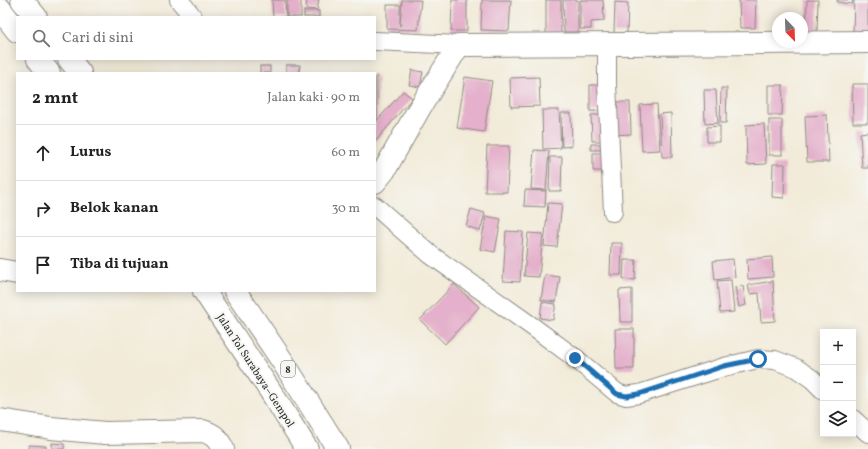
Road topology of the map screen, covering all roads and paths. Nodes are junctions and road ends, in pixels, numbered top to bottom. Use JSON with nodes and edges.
{"nodes":[{"id":1,"x":22,"y":0,"type":"edge"},
{"id":2,"x":178,"y":0,"type":"edge"},
{"id":3,"x":0,"y":9,"type":"edge"},
{"id":4,"x":35,"y":16,"type":"edge"},
{"id":5,"x":192,"y":16,"type":"edge"},
{"id":6,"x":16,"y":30,"type":"edge"},
{"id":7,"x":376,"y":41,"type":"edge"},
{"id":8,"x":868,"y":42,"type":"edge"},
{"id":9,"x":459,"y":45,"type":"junction"},
{"id":10,"x":607,"y":54,"type":"junction"},
{"id":11,"x":39,"y":60,"type":"edge"},
{"id":12,"x":70,"y":60,"type":"edge"},
{"id":13,"x":48,"y":72,"type":"edge"},
{"id":14,"x":79,"y":72,"type":"edge"},
{"id":15,"x":376,"y":181,"type":"edge"},
{"id":16,"x":376,"y":207,"type":"edge"},
{"id":17,"x":613,"y":212,"type":"dead end"},
{"id":18,"x":0,"y":270,"type":"edge"},
{"id":19,"x":16,"y":273,"type":"edge"},
{"id":20,"x":205,"y":292,"type":"edge"},
{"id":21,"x":236,"y":292,"type":"edge"},
{"id":22,"x":820,"y":387,"type":"edge"},
{"id":23,"x":0,"y":420,"type":"edge"},
{"id":24,"x":856,"y":422,"type":"edge"},
{"id":25,"x":868,"y":433,"type":"edge"},
{"id":26,"x":223,"y":449,"type":"edge"},
{"id":27,"x":307,"y":449,"type":"edge"},
{"id":28,"x":338,"y":449,"type":"edge"}],
"edges":[{"from":1,"to":4,"type":"main road"},
{"from":2,"to":5,"type":"street"},
{"from":3,"to":6,"type":"main road"},
{"from":7,"to":9,"type":"street"},
{"from":8,"to":10,"type":"main road"},
{"from":9,"to":10,"type":"main road"},
{"from":9,"to":15,"type":"main road"},
{"from":10,"to":17,"type":"street"},
{"from":11,"to":13,"type":"main road"},
{"from":12,"to":14,"type":"main road"},
{"from":16,"to":22,"type":"street"},
{"from":18,"to":19,"type":"main road"},
{"from":20,"to":27,"type":"main road","name":"Jalan Tol Surabaya–Gempol","number":"8"},
{"from":21,"to":28,"type":"main road","number":"8"},
{"from":23,"to":26,"type":"main road"},
{"from":24,"to":25,"type":"street"}]}
